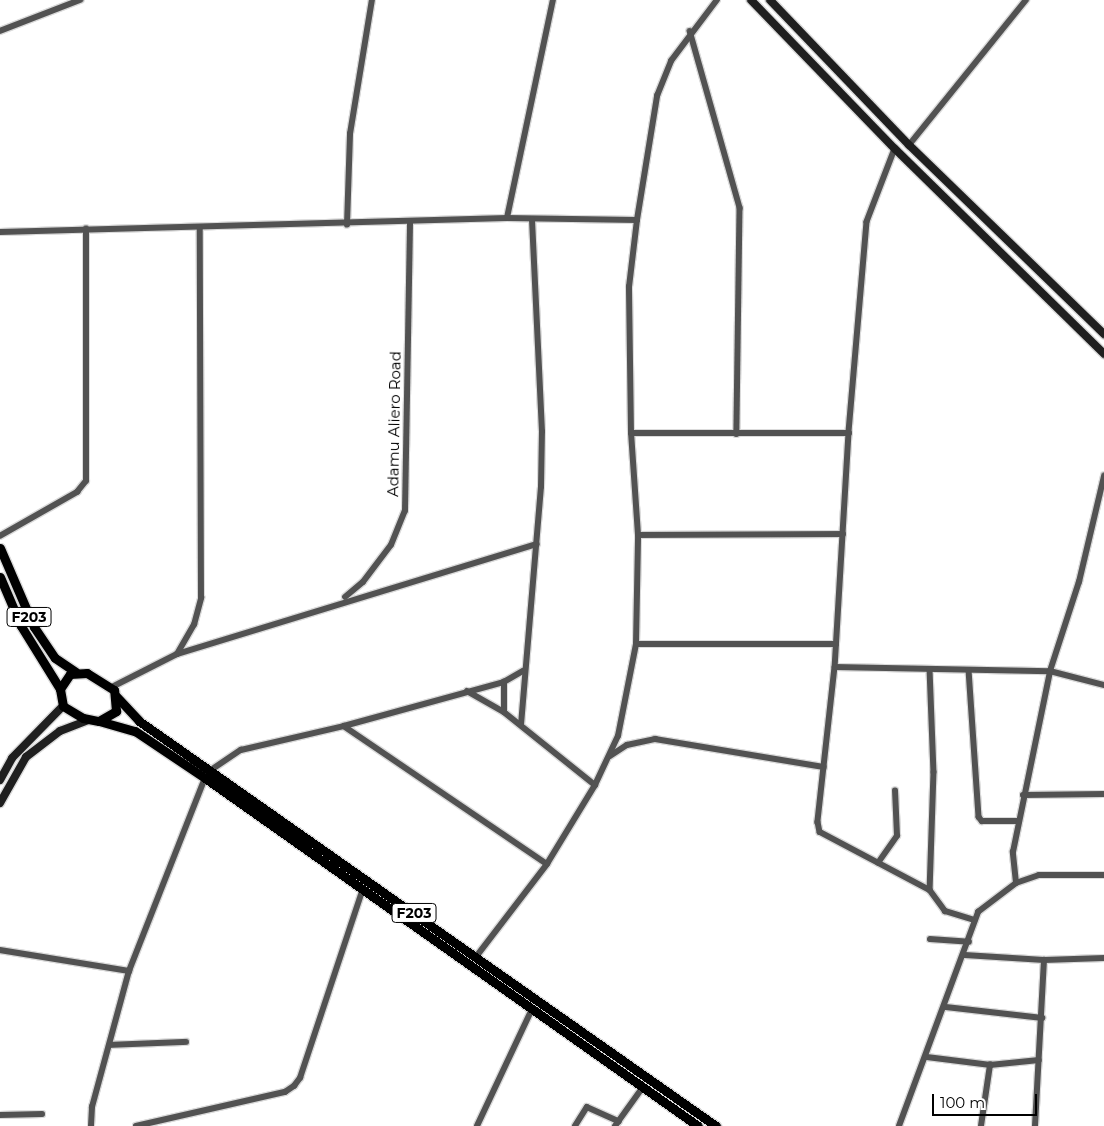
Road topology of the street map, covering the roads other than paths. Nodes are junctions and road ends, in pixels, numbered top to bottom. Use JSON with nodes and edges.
{"nodes":[{"id":1,"x":80,"y":0,"type":"edge"},
{"id":2,"x":372,"y":0,"type":"edge"},
{"id":3,"x":553,"y":0,"type":"edge"},
{"id":4,"x":717,"y":0,"type":"edge"},
{"id":5,"x":751,"y":0,"type":"edge"},
{"id":6,"x":770,"y":0,"type":"edge"},
{"id":7,"x":1026,"y":0,"type":"edge"},
{"id":8,"x":0,"y":31,"type":"edge"},
{"id":9,"x":690,"y":31,"type":"junction"},
{"id":10,"x":909,"y":145,"type":"junction"},
{"id":11,"x":895,"y":150,"type":"junction"},
{"id":12,"x":507,"y":218,"type":"junction"},
{"id":13,"x":532,"y":220,"type":"junction"},
{"id":14,"x":637,"y":220,"type":"junction"},
{"id":15,"x":410,"y":222,"type":"junction"},
{"id":16,"x":347,"y":225,"type":"junction"},
{"id":17,"x":200,"y":228,"type":"junction"},
{"id":18,"x":86,"y":229,"type":"junction"},
{"id":19,"x":0,"y":232,"type":"edge"},
{"id":20,"x":1104,"y":334,"type":"edge"},
{"id":21,"x":1104,"y":354,"type":"edge"},
{"id":22,"x":849,"y":433,"type":"junction"},
{"id":23,"x":631,"y":434,"type":"junction"},
{"id":24,"x":736,"y":434,"type":"junction"},
{"id":25,"x":1104,"y":476,"type":"edge"},
{"id":26,"x":843,"y":534,"type":"junction"},
{"id":27,"x":638,"y":535,"type":"junction"},
{"id":28,"x":0,"y":536,"type":"edge"},
{"id":29,"x":537,"y":544,"type":"junction"},
{"id":30,"x":0,"y":548,"type":"edge"},
{"id":31,"x":0,"y":577,"type":"edge"},
{"id":32,"x":338,"y":601,"type":"junction"},
{"id":33,"x":636,"y":644,"type":"junction"},
{"id":34,"x":836,"y":644,"type":"junction"},
{"id":35,"x":177,"y":654,"type":"junction"},
{"id":36,"x":835,"y":667,"type":"junction"},
{"id":37,"x":930,"y":669,"type":"junction"},
{"id":38,"x":970,"y":670,"type":"junction"},
{"id":39,"x":523,"y":671,"type":"junction"},
{"id":40,"x":1050,"y":671,"type":"junction"},
{"id":41,"x":76,"y":672,"type":"junction"},
{"id":42,"x":504,"y":682,"type":"junction"},
{"id":43,"x":1104,"y":685,"type":"edge"},
{"id":44,"x":112,"y":687,"type":"junction"},
{"id":45,"x":60,"y":689,"type":"junction"},
{"id":46,"x":467,"y":691,"type":"junction"},
{"id":47,"x":116,"y":696,"type":"junction"},
{"id":48,"x":63,"y":706,"type":"junction"},
{"id":49,"x":504,"y":712,"type":"junction"},
{"id":50,"x":89,"y":720,"type":"junction"},
{"id":51,"x":99,"y":721,"type":"junction"},
{"id":52,"x":520,"y":725,"type":"junction"},
{"id":53,"x":344,"y":726,"type":"junction"},
{"id":54,"x":609,"y":757,"type":"junction"},
{"id":55,"x":824,"y":766,"type":"junction"},
{"id":56,"x":211,"y":770,"type":"junction"},
{"id":57,"x":205,"y":778,"type":"junction"},
{"id":58,"x":0,"y":780,"type":"edge"},
{"id":59,"x":595,"y":785,"type":"junction"},
{"id":60,"x":894,"y":791,"type":"dead end"},
{"id":61,"x":1104,"y":794,"type":"edge"},
{"id":62,"x":1023,"y":795,"type":"junction"},
{"id":63,"x":0,"y":803,"type":"edge"},
{"id":64,"x":1019,"y":821,"type":"junction"},
{"id":65,"x":878,"y":863,"type":"junction"},
{"id":66,"x":548,"y":864,"type":"junction"},
{"id":67,"x":1104,"y":875,"type":"edge"},
{"id":68,"x":1016,"y":883,"type":"junction"},
{"id":69,"x":363,"y":889,"type":"junction"},
{"id":70,"x":930,"y":890,"type":"junction"},
{"id":71,"x":975,"y":920,"type":"junction"},
{"id":72,"x":930,"y":939,"type":"dead end"},
{"id":73,"x":968,"y":942,"type":"junction"},
{"id":74,"x":0,"y":950,"type":"edge"},
{"id":75,"x":965,"y":954,"type":"junction"},
{"id":76,"x":476,"y":957,"type":"junction"},
{"id":77,"x":1104,"y":958,"type":"edge"},
{"id":78,"x":1044,"y":960,"type":"junction"},
{"id":79,"x":129,"y":971,"type":"junction"},
{"id":80,"x":946,"y":1007,"type":"junction"},
{"id":81,"x":532,"y":1009,"type":"junction"},
{"id":82,"x":1042,"y":1018,"type":"junction"},
{"id":83,"x":186,"y":1042,"type":"dead end"},
{"id":84,"x":110,"y":1046,"type":"junction"},
{"id":85,"x":927,"y":1057,"type":"junction"},
{"id":86,"x":1039,"y":1060,"type":"junction"},
{"id":87,"x":990,"y":1065,"type":"junction"},
{"id":88,"x":642,"y":1087,"type":"junction"},
{"id":89,"x":42,"y":1114,"type":"dead end"},
{"id":90,"x":0,"y":1115,"type":"edge"},
{"id":91,"x":617,"y":1124,"type":"edge"},
{"id":92,"x":91,"y":1126,"type":"edge"},
{"id":93,"x":136,"y":1126,"type":"edge"},
{"id":94,"x":477,"y":1126,"type":"edge"},
{"id":95,"x":575,"y":1126,"type":"edge"},
{"id":96,"x":698,"y":1126,"type":"edge"},
{"id":97,"x":716,"y":1126,"type":"edge"},
{"id":98,"x":899,"y":1126,"type":"edge"},
{"id":99,"x":981,"y":1126,"type":"edge"},
{"id":100,"x":1036,"y":1126,"type":"edge"}],
"edges":[{"from":1,"to":8,"type":"street"},
{"from":2,"to":16,"type":"street"},
{"from":3,"to":12,"type":"street"},
{"from":4,"to":9,"type":"street"},
{"from":5,"to":11,"type":"main road"},
{"from":6,"to":10,"type":"main road"},
{"from":7,"to":10,"type":"street"},
{"from":9,"to":14,"type":"street"},
{"from":9,"to":24,"type":"street"},
{"from":10,"to":20,"type":"main road"},
{"from":11,"to":21,"type":"main road"},
{"from":11,"to":22,"type":"street"},
{"from":12,"to":13,"type":"street"},
{"from":12,"to":15,"type":"street"},
{"from":13,"to":14,"type":"street"},
{"from":13,"to":29,"type":"street"},
{"from":14,"to":23,"type":"street"},
{"from":15,"to":16,"type":"street"},
{"from":15,"to":32,"type":"street","name":"Adamu Aliero Road"},
{"from":16,"to":17,"type":"street"},
{"from":17,"to":18,"type":"street"},
{"from":17,"to":35,"type":"street"},
{"from":18,"to":19,"type":"street"},
{"from":18,"to":28,"type":"street"},
{"from":22,"to":24,"type":"street"},
{"from":22,"to":26,"type":"street"},
{"from":23,"to":24,"type":"street"},
{"from":23,"to":27,"type":"street"},
{"from":25,"to":40,"type":"street"},
{"from":26,"to":27,"type":"street"},
{"from":26,"to":34,"type":"street"},
{"from":27,"to":33,"type":"street"},
{"from":29,"to":32,"type":"street"},
{"from":29,"to":39,"type":"street"},
{"from":30,"to":41,"type":"main road","number":"F203"},
{"from":31,"to":45,"type":"main road","number":"F203"},
{"from":32,"to":35,"type":"street"},
{"from":33,"to":34,"type":"street"},
{"from":33,"to":54,"type":"street"},
{"from":34,"to":36,"type":"street"},
{"from":35,"to":44,"type":"street"},
{"from":36,"to":37,"type":"street"},
{"from":36,"to":55,"type":"street"},
{"from":37,"to":38,"type":"street"},
{"from":37,"to":70,"type":"street"},
{"from":38,"to":40,"type":"street"},
{"from":38,"to":64,"type":"street"},
{"from":39,"to":42,"type":"street"},
{"from":39,"to":52,"type":"street"},
{"from":40,"to":43,"type":"street"},
{"from":40,"to":62,"type":"street"},
{"from":41,"to":44,"type":"main road"},
{"from":41,"to":45,"type":"main road"},
{"from":42,"to":46,"type":"street"},
{"from":42,"to":49,"type":"street"},
{"from":44,"to":47,"type":"main road"},
{"from":45,"to":48,"type":"main road"},
{"from":46,"to":49,"type":"street"},
{"from":46,"to":53,"type":"street"},
{"from":47,"to":51,"type":"main road"},
{"from":47,"to":56,"type":"main road","number":"F203"},
{"from":48,"to":50,"type":"main road"},
{"from":48,"to":58,"type":"main road"},
{"from":49,"to":52,"type":"street"},
{"from":50,"to":51,"type":"main road"},
{"from":50,"to":63,"type":"main road"},
{"from":51,"to":57,"type":"main road","number":"F203"},
{"from":52,"to":59,"type":"street"},
{"from":53,"to":56,"type":"street"},
{"from":53,"to":66,"type":"street"},
{"from":54,"to":55,"type":"street"},
{"from":54,"to":59,"type":"street"},
{"from":55,"to":65,"type":"street"},
{"from":56,"to":76,"type":"main road","number":"F203"},
{"from":57,"to":69,"type":"main road","number":"F203"},
{"from":57,"to":79,"type":"street"},
{"from":59,"to":66,"type":"street"},
{"from":60,"to":65,"type":"street"},
{"from":61,"to":62,"type":"street"},
{"from":62,"to":64,"type":"street"},
{"from":64,"to":68,"type":"street"},
{"from":65,"to":70,"type":"street"},
{"from":66,"to":76,"type":"street"},
{"from":67,"to":68,"type":"street"},
{"from":68,"to":71,"type":"street"},
{"from":69,"to":81,"type":"main road","number":"F203"},
{"from":69,"to":93,"type":"street"},
{"from":70,"to":71,"type":"street"},
{"from":71,"to":73,"type":"street"},
{"from":72,"to":73,"type":"street"},
{"from":73,"to":75,"type":"street"},
{"from":74,"to":79,"type":"street"},
{"from":75,"to":78,"type":"street"},
{"from":75,"to":80,"type":"street"},
{"from":76,"to":97,"type":"main road","number":"F203"},
{"from":77,"to":78,"type":"street"},
{"from":78,"to":82,"type":"street"},
{"from":79,"to":84,"type":"street"},
{"from":80,"to":82,"type":"street"},
{"from":80,"to":85,"type":"street"},
{"from":81,"to":88,"type":"main road","number":"F203"},
{"from":81,"to":94,"type":"street"},
{"from":82,"to":86,"type":"street"},
{"from":83,"to":84,"type":"street"},
{"from":84,"to":92,"type":"street"},
{"from":85,"to":87,"type":"street"},
{"from":85,"to":98,"type":"street"},
{"from":86,"to":87,"type":"street"},
{"from":86,"to":100,"type":"street"},
{"from":87,"to":99,"type":"street"},
{"from":88,"to":91,"type":"street"},
{"from":88,"to":96,"type":"main road","number":"F203"},
{"from":89,"to":90,"type":"street"},
{"from":91,"to":95,"type":"street"}]}
